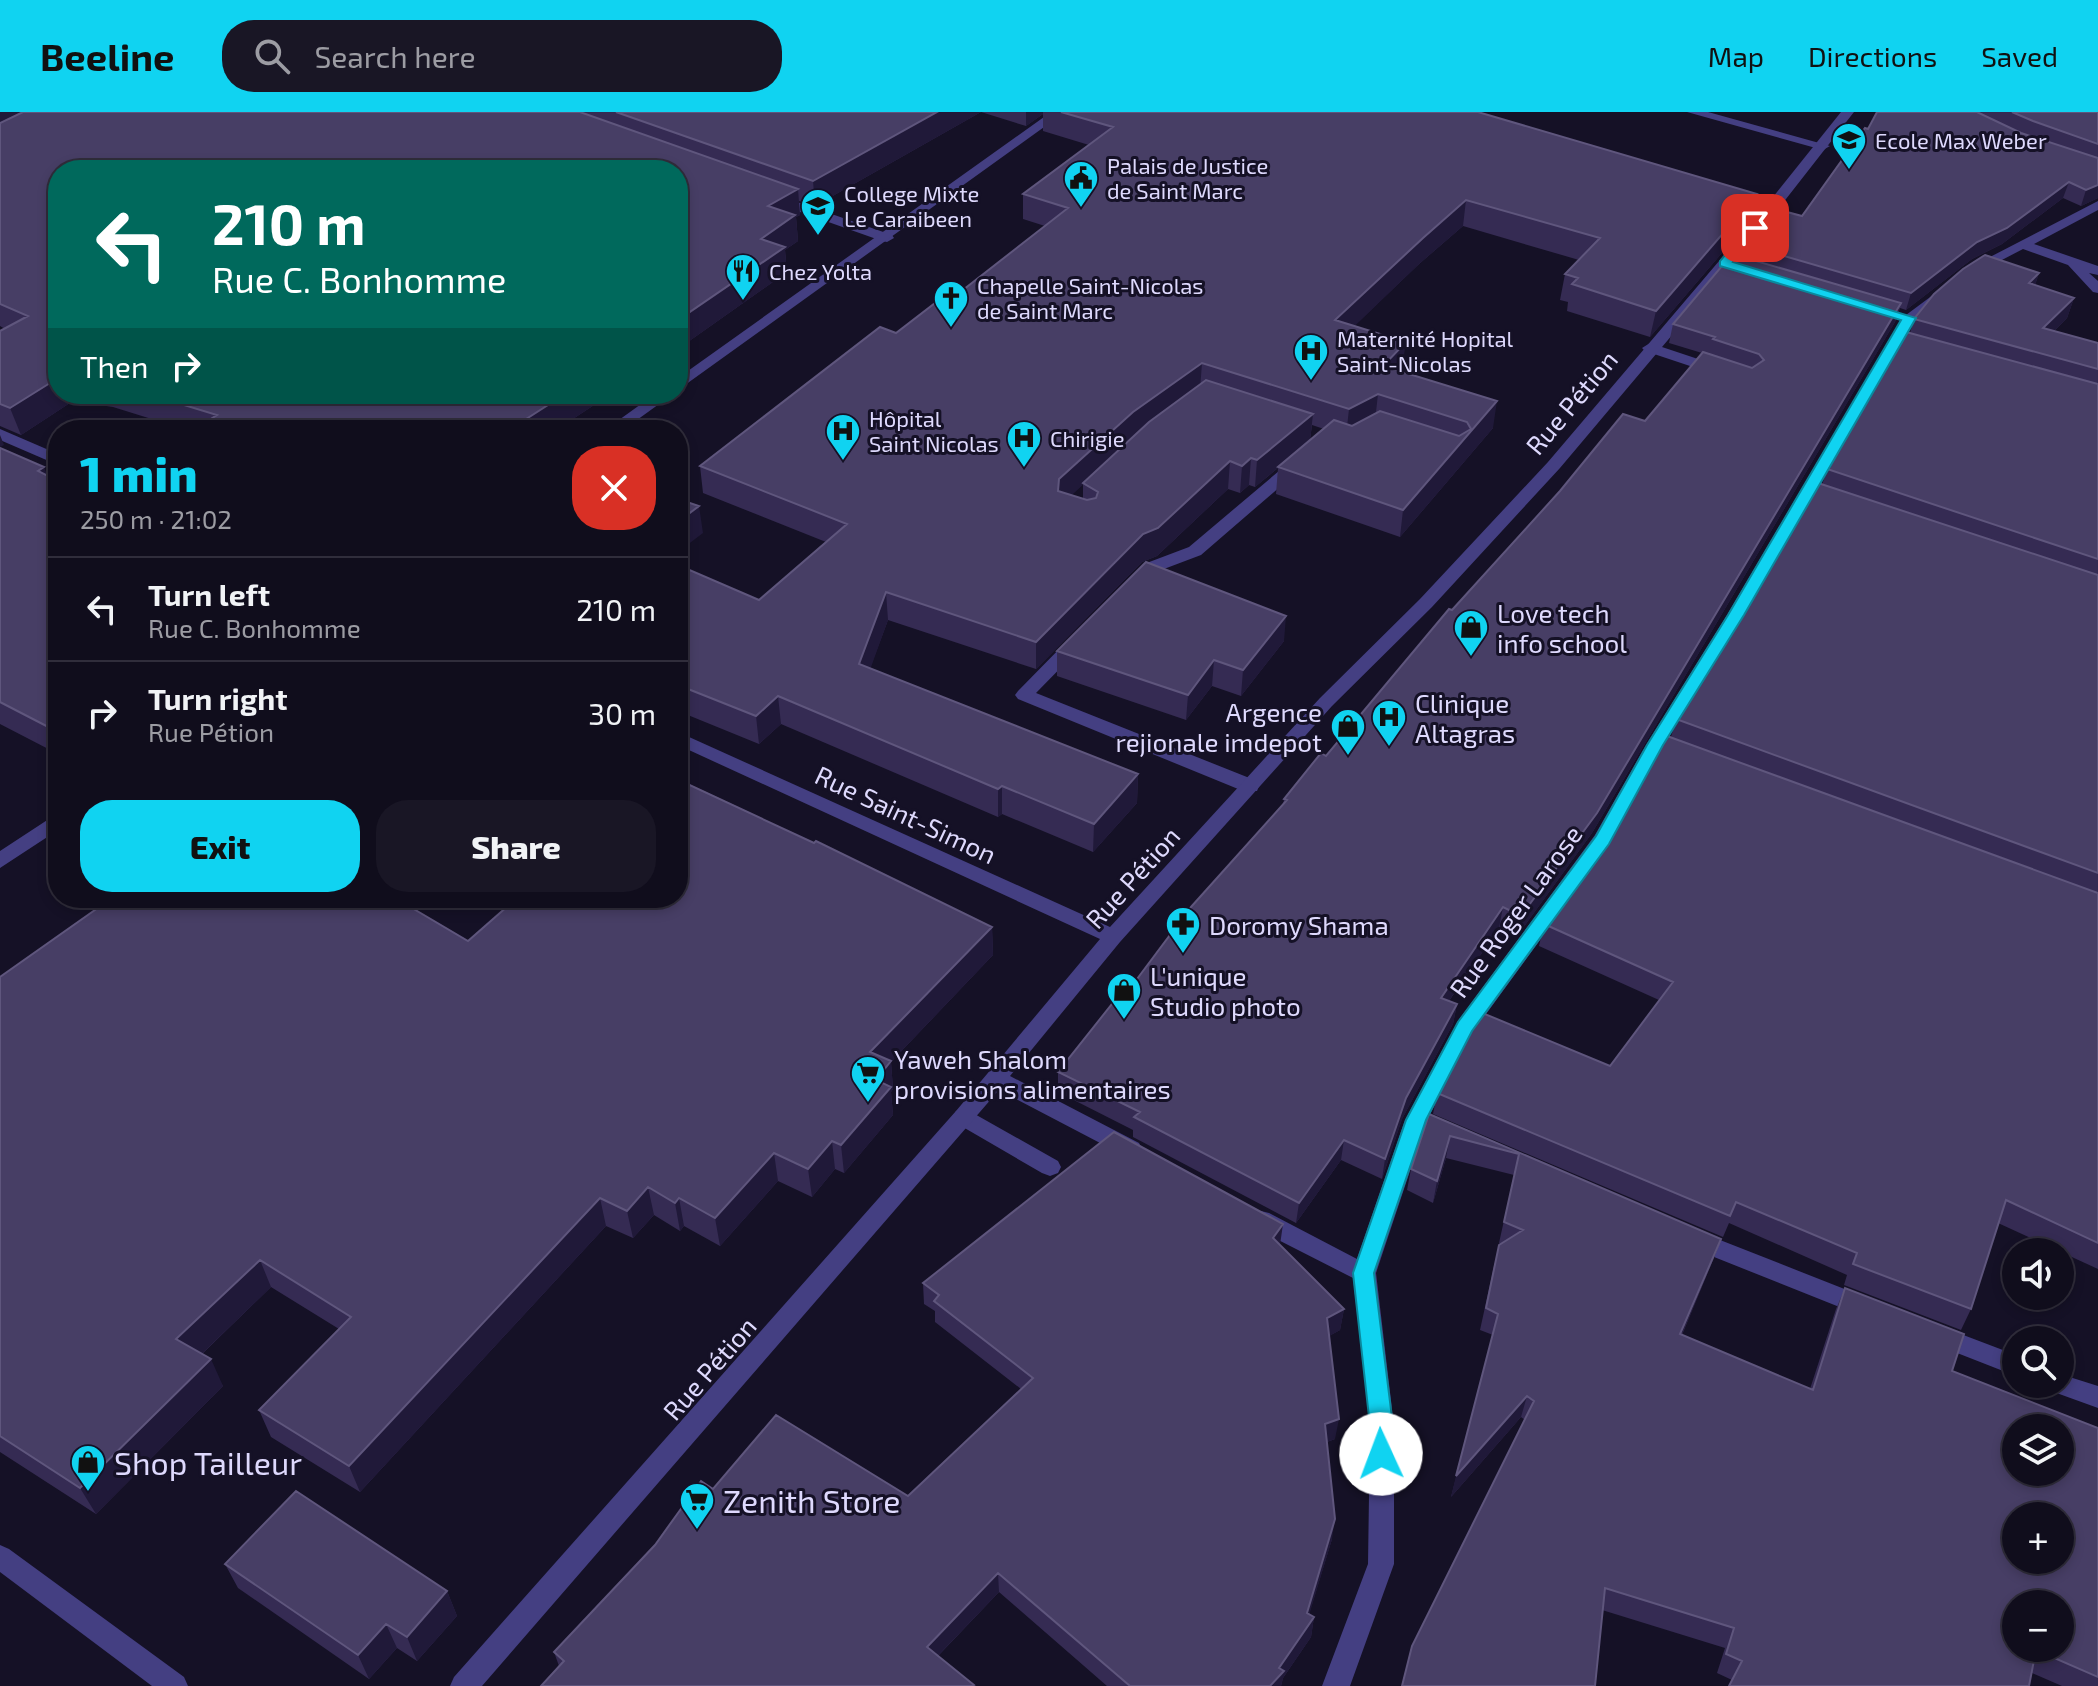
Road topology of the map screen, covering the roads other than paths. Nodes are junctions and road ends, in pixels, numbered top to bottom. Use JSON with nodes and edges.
{"nodes":[{"id":1,"x":1059,"y":112,"type":"edge"},
{"id":2,"x":1693,"y":112,"type":"edge"},
{"id":3,"x":1848,"y":112,"type":"edge"},
{"id":4,"x":1823,"y":146,"type":"junction"},
{"id":5,"x":753,"y":191,"type":"edge"},
{"id":6,"x":1716,"y":195,"type":"edge"},
{"id":7,"x":2098,"y":205,"type":"edge"},
{"id":8,"x":1770,"y":210,"type":"junction"},
{"id":9,"x":887,"y":238,"type":"junction"},
{"id":10,"x":2022,"y":244,"type":"junction"},
{"id":11,"x":2071,"y":263,"type":"junction"},
{"id":12,"x":2098,"y":271,"type":"edge"},
{"id":13,"x":2098,"y":289,"type":"edge"},
{"id":14,"x":1650,"y":348,"type":"junction"},
{"id":15,"x":1734,"y":375,"type":"edge"},
{"id":16,"x":688,"y":378,"type":"edge"},
{"id":17,"x":651,"y":404,"type":"edge"},
{"id":18,"x":627,"y":420,"type":"edge"},
{"id":19,"x":0,"y":434,"type":"edge"},
{"id":20,"x":1313,"y":450,"type":"edge"},
{"id":21,"x":48,"y":456,"type":"edge"},
{"id":22,"x":1119,"y":599,"type":"edge"},
{"id":23,"x":1087,"y":631,"type":"edge"},
{"id":24,"x":688,"y":743,"type":"edge"},
{"id":25,"x":1250,"y":786,"type":"junction"},
{"id":26,"x":48,"y":827,"type":"edge"},
{"id":27,"x":0,"y":861,"type":"edge"},
{"id":28,"x":1113,"y":937,"type":"junction"},
{"id":29,"x":996,"y":1079,"type":"junction"},
{"id":30,"x":964,"y":1117,"type":"junction"},
{"id":31,"x":1156,"y":1162,"type":"edge"},
{"id":32,"x":1050,"y":1167,"type":"dead end"},
{"id":33,"x":1247,"y":1213,"type":"edge"},
{"id":34,"x":1673,"y":1229,"type":"edge"},
{"id":35,"x":1364,"y":1273,"type":"junction"},
{"id":36,"x":1887,"y":1316,"type":"edge"},
{"id":37,"x":1916,"y":1327,"type":"edge"},
{"id":38,"x":2002,"y":1361,"type":"edge"},
{"id":39,"x":2074,"y":1389,"type":"edge"},
{"id":40,"x":2098,"y":1397,"type":"edge"},
{"id":41,"x":0,"y":1557,"type":"edge"},
{"id":42,"x":174,"y":1686,"type":"edge"},
{"id":43,"x":464,"y":1686,"type":"edge"},
{"id":44,"x":1336,"y":1686,"type":"edge"}],
"edges":[{"from":1,"to":9,"type":"street"},
{"from":2,"to":4,"type":"street"},
{"from":3,"to":4,"type":"street","name":"Rue Pétion"},
{"from":4,"to":8,"type":"street","name":"Rue Pétion"},
{"from":5,"to":9,"type":"street"},
{"from":6,"to":8,"type":"street"},
{"from":7,"to":10,"type":"street","name":"Rue Roger Larose"},
{"from":8,"to":14,"type":"street","name":"Rue Pétion"},
{"from":9,"to":16,"type":"street"},
{"from":10,"to":11,"type":"street"},
{"from":10,"to":35,"type":"street","name":"Rue Roger Larose"},
{"from":11,"to":12,"type":"street"},
{"from":11,"to":13,"type":"street"},
{"from":14,"to":15,"type":"street"},
{"from":14,"to":25,"type":"street","name":"Rue Pétion"},
{"from":17,"to":18,"type":"street"},
{"from":19,"to":21,"type":"street"},
{"from":20,"to":22,"type":"street"},
{"from":23,"to":25,"type":"street"},
{"from":24,"to":28,"type":"street","name":"Rue Saint-Simon"},
{"from":25,"to":28,"type":"street","name":"Rue Pétion"},
{"from":26,"to":27,"type":"street"},
{"from":28,"to":29,"type":"street","name":"Rue Pétion"},
{"from":29,"to":30,"type":"street","name":"Rue Pétion"},
{"from":29,"to":31,"type":"street"},
{"from":30,"to":32,"type":"street"},
{"from":30,"to":43,"type":"street","name":"Rue Pétion"},
{"from":33,"to":35,"type":"street"},
{"from":34,"to":36,"type":"street"},
{"from":35,"to":44,"type":"street","name":"Rue Roger Larose"},
{"from":37,"to":38,"type":"street"},
{"from":39,"to":40,"type":"street"},
{"from":41,"to":42,"type":"street"}]}
